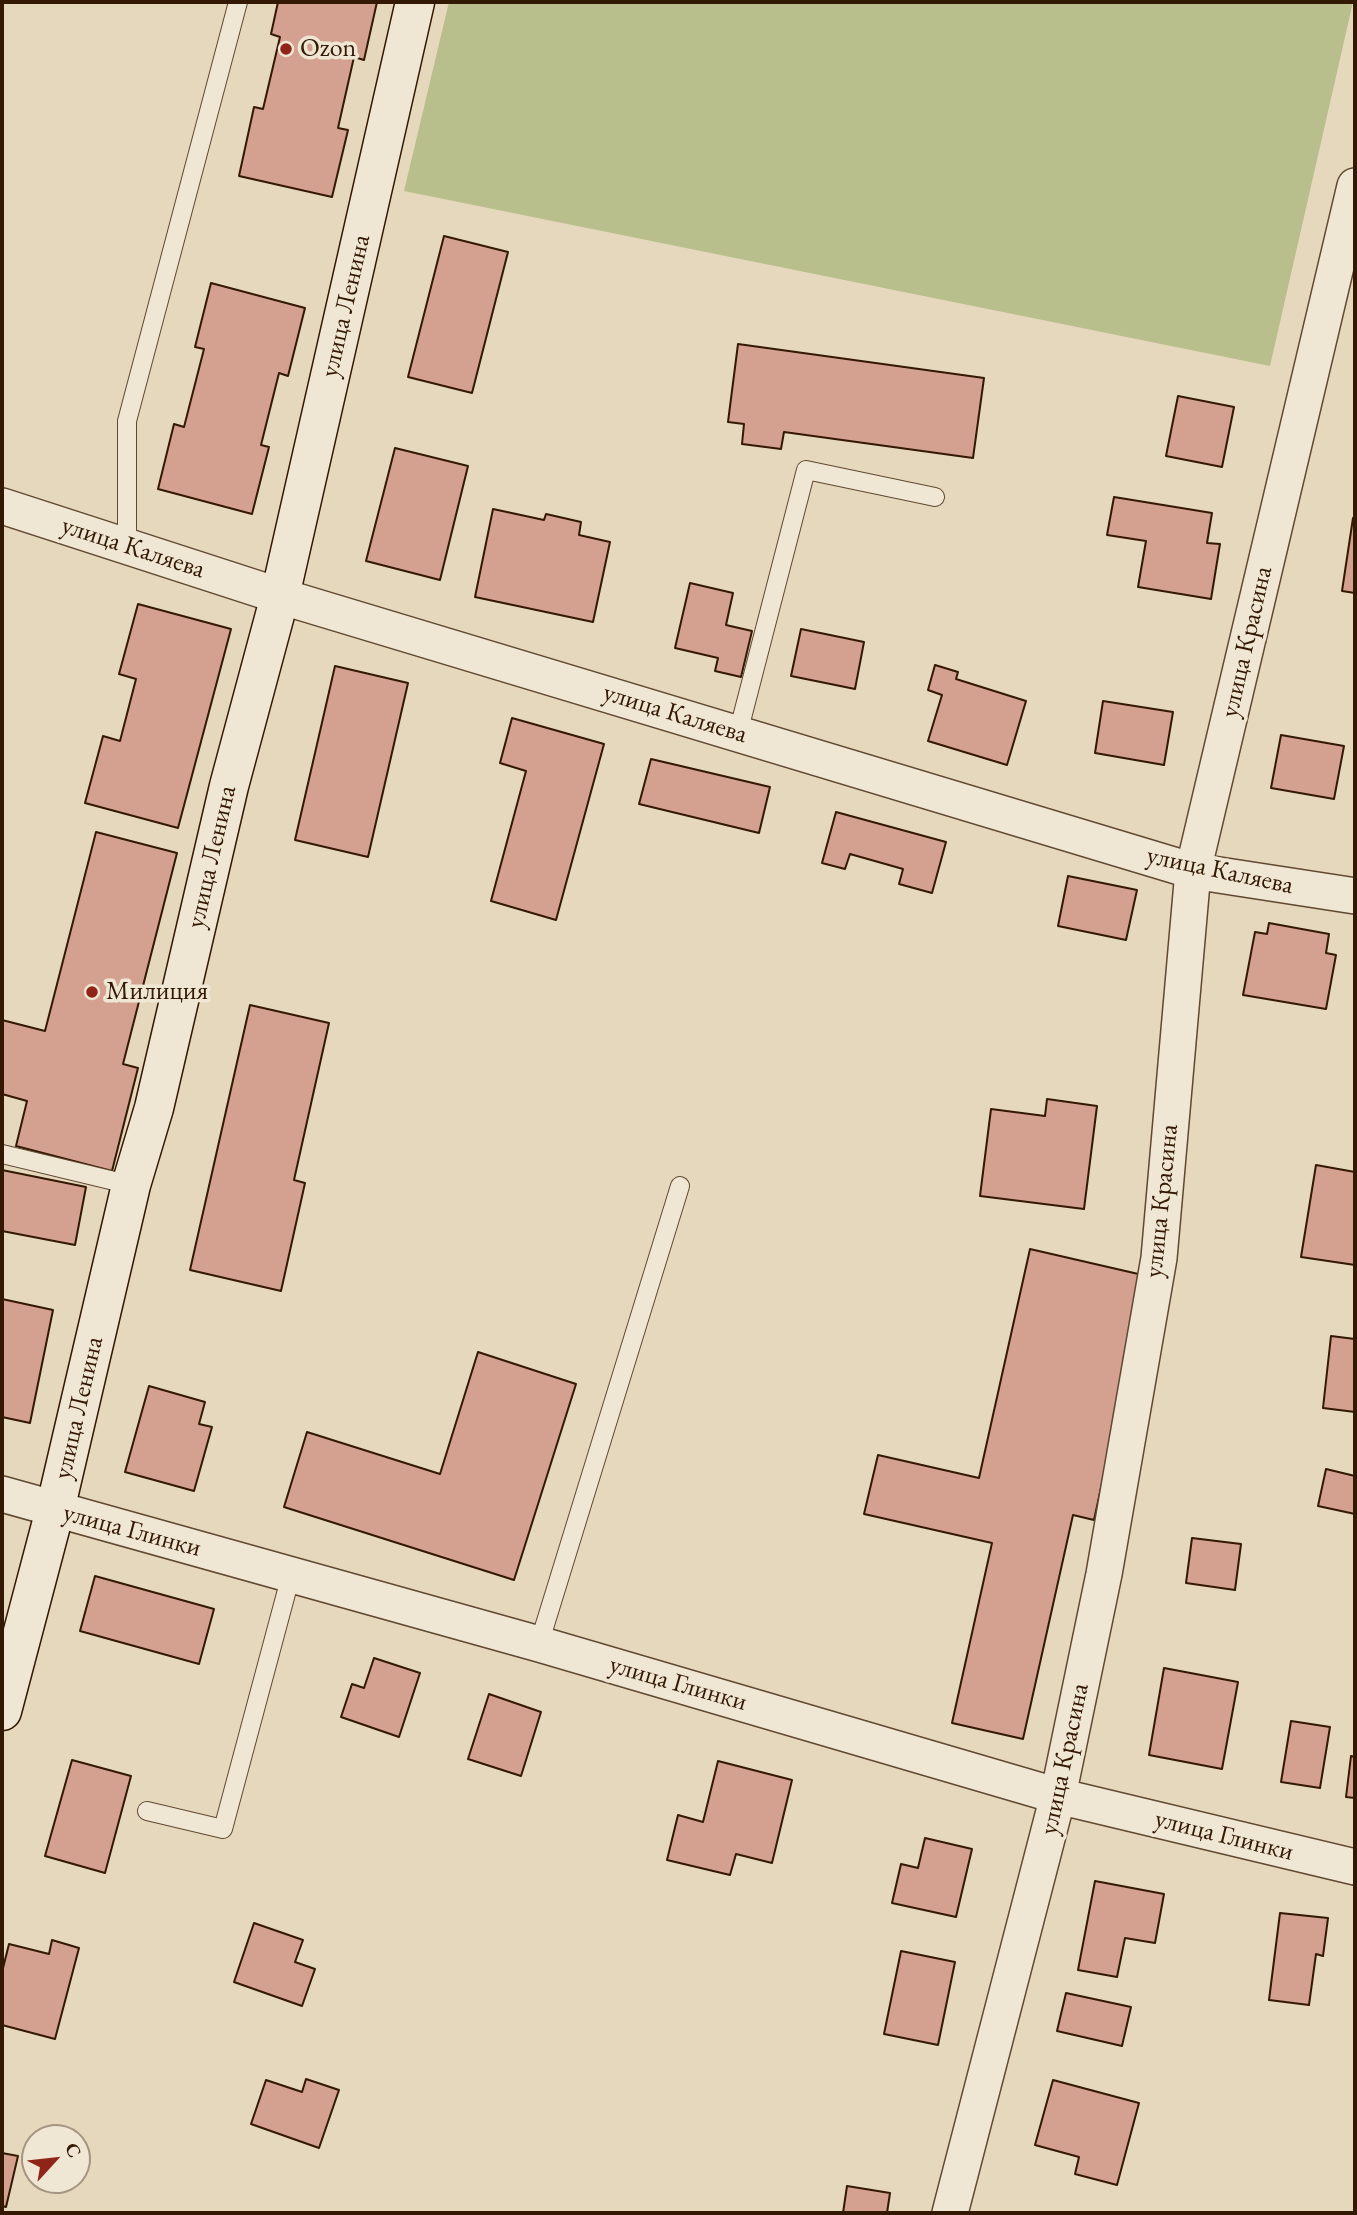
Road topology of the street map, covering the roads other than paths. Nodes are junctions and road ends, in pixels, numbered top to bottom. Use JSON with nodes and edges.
{"nodes":[{"id":1,"x":238,"y":2,"type":"edge"},
{"id":2,"x":415,"y":2,"type":"edge"},
{"id":3,"x":1355,"y":186,"type":"edge"},
{"id":4,"x":935,"y":497,"type":"dead end"},
{"id":5,"x":2,"y":506,"type":"edge"},
{"id":6,"x":127,"y":545,"type":"junction"},
{"id":7,"x":280,"y":596,"type":"junction"},
{"id":8,"x":738,"y":733,"type":"junction"},
{"id":9,"x":1193,"y":871,"type":"junction"},
{"id":10,"x":1355,"y":885,"type":"edge"},
{"id":11,"x":1315,"y":890,"type":"junction"},
{"id":12,"x":1355,"y":897,"type":"edge"},
{"id":13,"x":2,"y":1154,"type":"edge"},
{"id":14,"x":131,"y":1185,"type":"junction"},
{"id":15,"x":680,"y":1185,"type":"dead end"},
{"id":16,"x":2,"y":1494,"type":"edge"},
{"id":17,"x":55,"y":1510,"type":"junction"},
{"id":18,"x":291,"y":1575,"type":"junction"},
{"id":19,"x":539,"y":1644,"type":"junction"},
{"id":20,"x":2,"y":1711,"type":"edge"},
{"id":21,"x":1058,"y":1796,"type":"junction"},
{"id":22,"x":147,"y":1811,"type":"dead end"},
{"id":23,"x":1355,"y":1867,"type":"edge"},
{"id":24,"x":950,"y":2213,"type":"edge"}],
"edges":[{"from":1,"to":6,"type":"lane"},
{"from":2,"to":7,"type":"main road","name":"улица Ленина"},
{"from":3,"to":9,"type":"street","name":"улица Красина"},
{"from":4,"to":8,"type":"lane"},
{"from":5,"to":6,"type":"street","name":"улица Каляева"},
{"from":6,"to":7,"type":"street","name":"улица Каляева"},
{"from":7,"to":8,"type":"street","name":"улица Каляева"},
{"from":7,"to":14,"type":"main road","name":"улица Ленина"},
{"from":8,"to":9,"type":"street","name":"улица Каляева"},
{"from":9,"to":11,"type":"street","name":"улица Каляева"},
{"from":9,"to":21,"type":"street","name":"улица Красина"},
{"from":10,"to":11,"type":"lane"},
{"from":11,"to":12,"type":"street","name":"улица Каляева"},
{"from":13,"to":14,"type":"lane"},
{"from":14,"to":17,"type":"main road","name":"улица Ленина"},
{"from":15,"to":19,"type":"lane"},
{"from":16,"to":17,"type":"street","name":"улица Глинки"},
{"from":17,"to":18,"type":"street","name":"улица Глинки"},
{"from":17,"to":20,"type":"main road","name":"улица Ленина"},
{"from":18,"to":19,"type":"street","name":"улица Глинки"},
{"from":18,"to":22,"type":"lane"},
{"from":19,"to":21,"type":"street","name":"улица Глинки"},
{"from":21,"to":23,"type":"street","name":"улица Глинки"},
{"from":21,"to":24,"type":"street","name":"улица Красина"}]}
